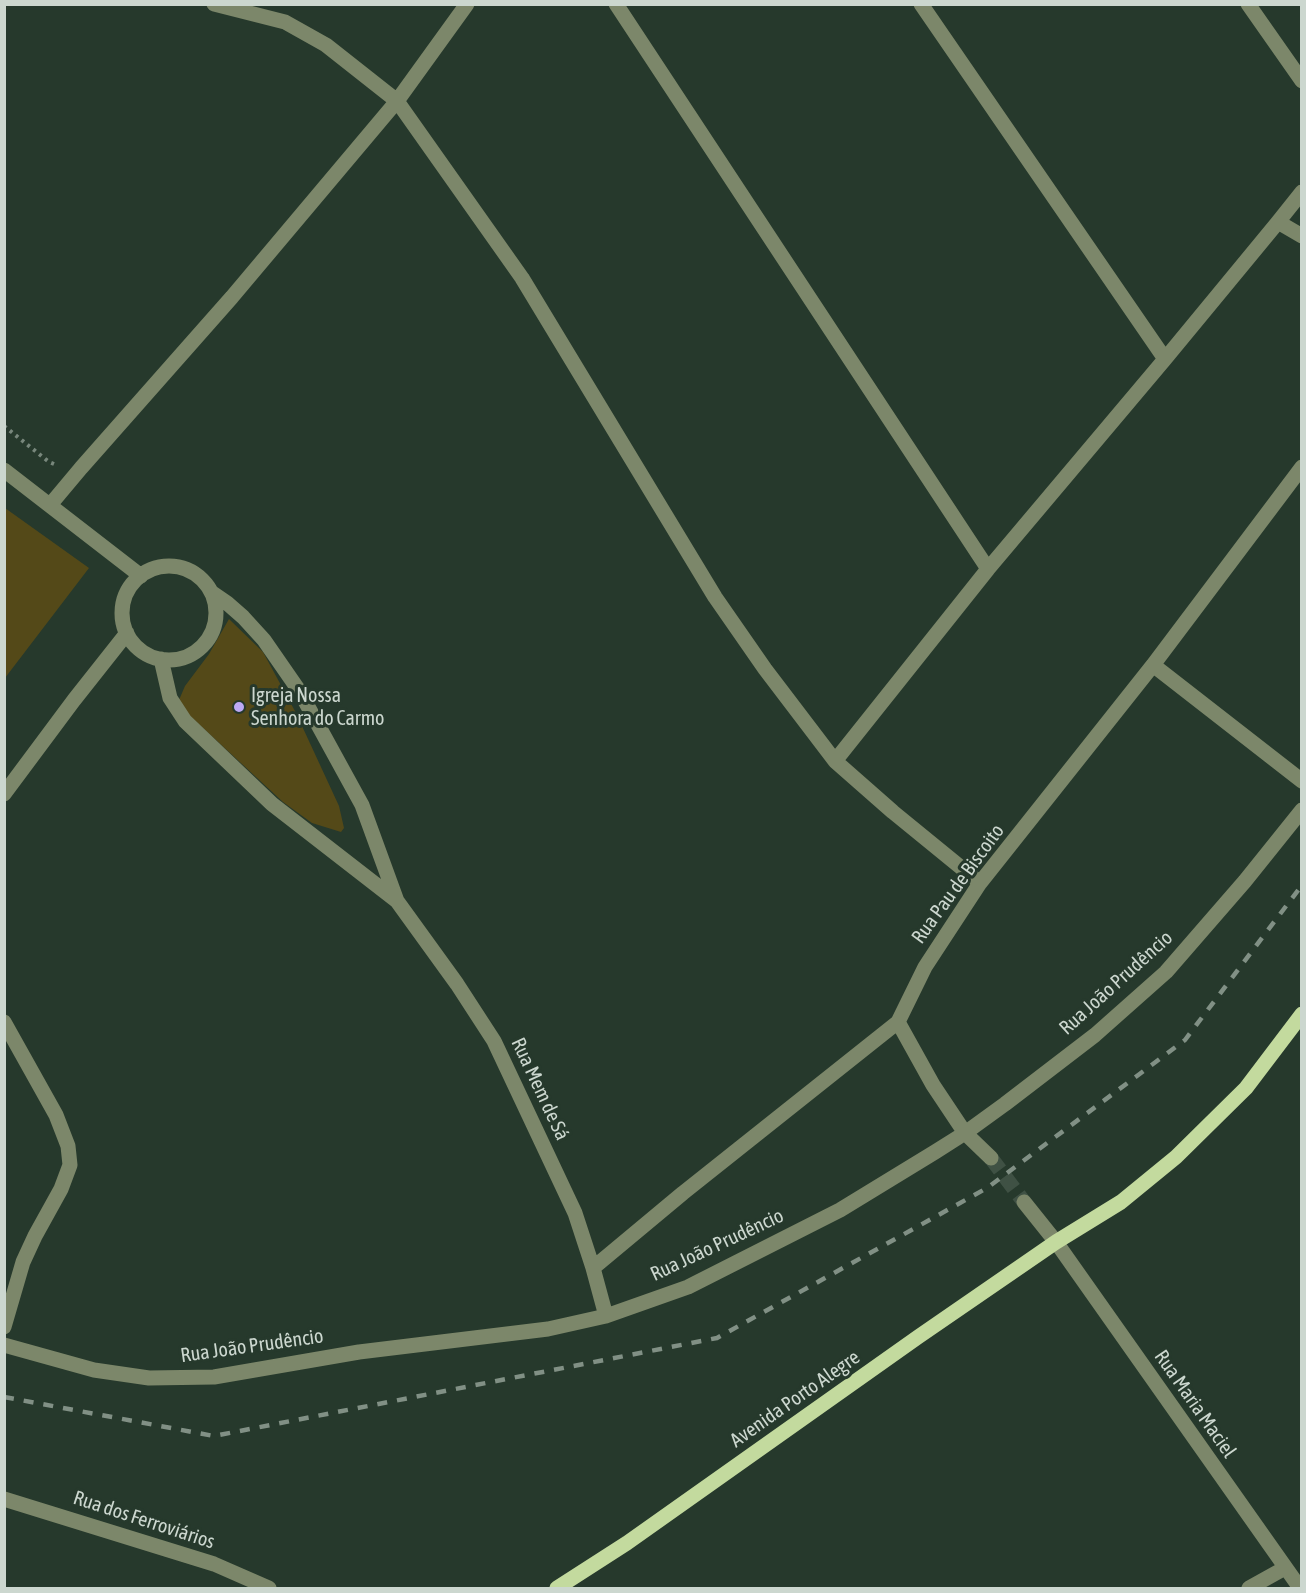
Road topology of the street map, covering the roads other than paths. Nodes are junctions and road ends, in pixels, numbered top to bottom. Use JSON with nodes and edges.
{"nodes":[{"id":1,"x":214,"y":4,"type":"edge"},
{"id":2,"x":467,"y":4,"type":"edge"},
{"id":3,"x":616,"y":4,"type":"edge"},
{"id":4,"x":921,"y":4,"type":"edge"},
{"id":5,"x":1248,"y":4,"type":"edge"},
{"id":6,"x":1302,"y":81,"type":"edge"},
{"id":7,"x":397,"y":100,"type":"junction"},
{"id":8,"x":1302,"y":192,"type":"edge"},
{"id":9,"x":1278,"y":222,"type":"junction"},
{"id":10,"x":1302,"y":236,"type":"edge"},
{"id":11,"x":1166,"y":359,"type":"junction"},
{"id":12,"x":1302,"y":466,"type":"edge"},
{"id":13,"x":4,"y":470,"type":"edge"},
{"id":14,"x":50,"y":505,"type":"junction"},
{"id":15,"x":988,"y":569,"type":"junction"},
{"id":16,"x":141,"y":576,"type":"junction"},
{"id":17,"x":211,"y":592,"type":"junction"},
{"id":18,"x":127,"y":633,"type":"junction"},
{"id":19,"x":161,"y":659,"type":"junction"},
{"id":20,"x":1153,"y":665,"type":"junction"},
{"id":21,"x":835,"y":760,"type":"junction"},
{"id":22,"x":1302,"y":781,"type":"edge"},
{"id":23,"x":6,"y":790,"type":"edge"},
{"id":24,"x":1302,"y":810,"type":"edge"},
{"id":25,"x":981,"y":884,"type":"junction"},
{"id":26,"x":397,"y":901,"type":"junction"},
{"id":27,"x":1302,"y":1014,"type":"edge"},
{"id":28,"x":4,"y":1022,"type":"edge"},
{"id":29,"x":898,"y":1022,"type":"junction"},
{"id":30,"x":965,"y":1133,"type":"junction"},
{"id":31,"x":991,"y":1158,"type":"tunnel mouth"},
{"id":32,"x":1024,"y":1202,"type":"tunnel mouth"},
{"id":33,"x":1056,"y":1242,"type":"junction"},
{"id":34,"x":592,"y":1268,"type":"junction"},
{"id":35,"x":606,"y":1316,"type":"junction"},
{"id":36,"x":4,"y":1327,"type":"edge"},
{"id":37,"x":4,"y":1346,"type":"edge"},
{"id":38,"x":4,"y":1499,"type":"edge"},
{"id":39,"x":1285,"y":1568,"type":"junction"},
{"id":40,"x":268,"y":1588,"type":"edge"},
{"id":41,"x":557,"y":1588,"type":"edge"},
{"id":42,"x":1249,"y":1588,"type":"edge"},
{"id":43,"x":1300,"y":1588,"type":"edge"}],
"edges":[{"from":1,"to":7,"type":"street"},
{"from":2,"to":7,"type":"street"},
{"from":3,"to":15,"type":"street"},
{"from":4,"to":11,"type":"street"},
{"from":5,"to":6,"type":"street"},
{"from":7,"to":14,"type":"street"},
{"from":7,"to":21,"type":"street"},
{"from":8,"to":9,"type":"street"},
{"from":9,"to":10,"type":"street"},
{"from":9,"to":11,"type":"street"},
{"from":11,"to":15,"type":"street"},
{"from":12,"to":20,"type":"street","name":"Rua Pau de Biscoito"},
{"from":13,"to":14,"type":"street"},
{"from":14,"to":16,"type":"street"},
{"from":15,"to":21,"type":"street"},
{"from":16,"to":17,"type":"street"},
{"from":16,"to":18,"type":"street"},
{"from":17,"to":19,"type":"street"},
{"from":17,"to":26,"type":"street","name":"Rua Mem de Sá"},
{"from":18,"to":19,"type":"street"},
{"from":18,"to":23,"type":"street"},
{"from":19,"to":26,"type":"street","name":"Rua Mem de Sá"},
{"from":20,"to":22,"type":"street"},
{"from":20,"to":25,"type":"street","name":"Rua Pau de Biscoito"},
{"from":21,"to":25,"type":"street"},
{"from":24,"to":30,"type":"street","name":"Rua João Prudêncio"},
{"from":25,"to":29,"type":"street","name":"Rua Pau de Biscoito"},
{"from":26,"to":34,"type":"street","name":"Rua Mem de Sá"},
{"from":27,"to":33,"type":"main road","name":"Avenida Porto Alegre"},
{"from":28,"to":36,"type":"street"},
{"from":29,"to":30,"type":"street"},
{"from":29,"to":34,"type":"street","name":"Rua Pau de Biscoito"},
{"from":30,"to":31,"type":"street"},
{"from":30,"to":35,"type":"street","name":"Rua João Prudêncio"},
{"from":32,"to":33,"type":"street","name":"Rua Maria Maciel"},
{"from":33,"to":39,"type":"street","name":"Rua Maria Maciel"},
{"from":33,"to":41,"type":"main road","name":"Avenida Porto Alegre"},
{"from":34,"to":35,"type":"street","name":"Rua Mem de Sá"},
{"from":35,"to":37,"type":"street","name":"Rua João Prudêncio"},
{"from":38,"to":40,"type":"street","name":"Rua dos Ferroviários"},
{"from":39,"to":42,"type":"street"},
{"from":39,"to":43,"type":"street","name":"Rua Maria Maciel"}]}
